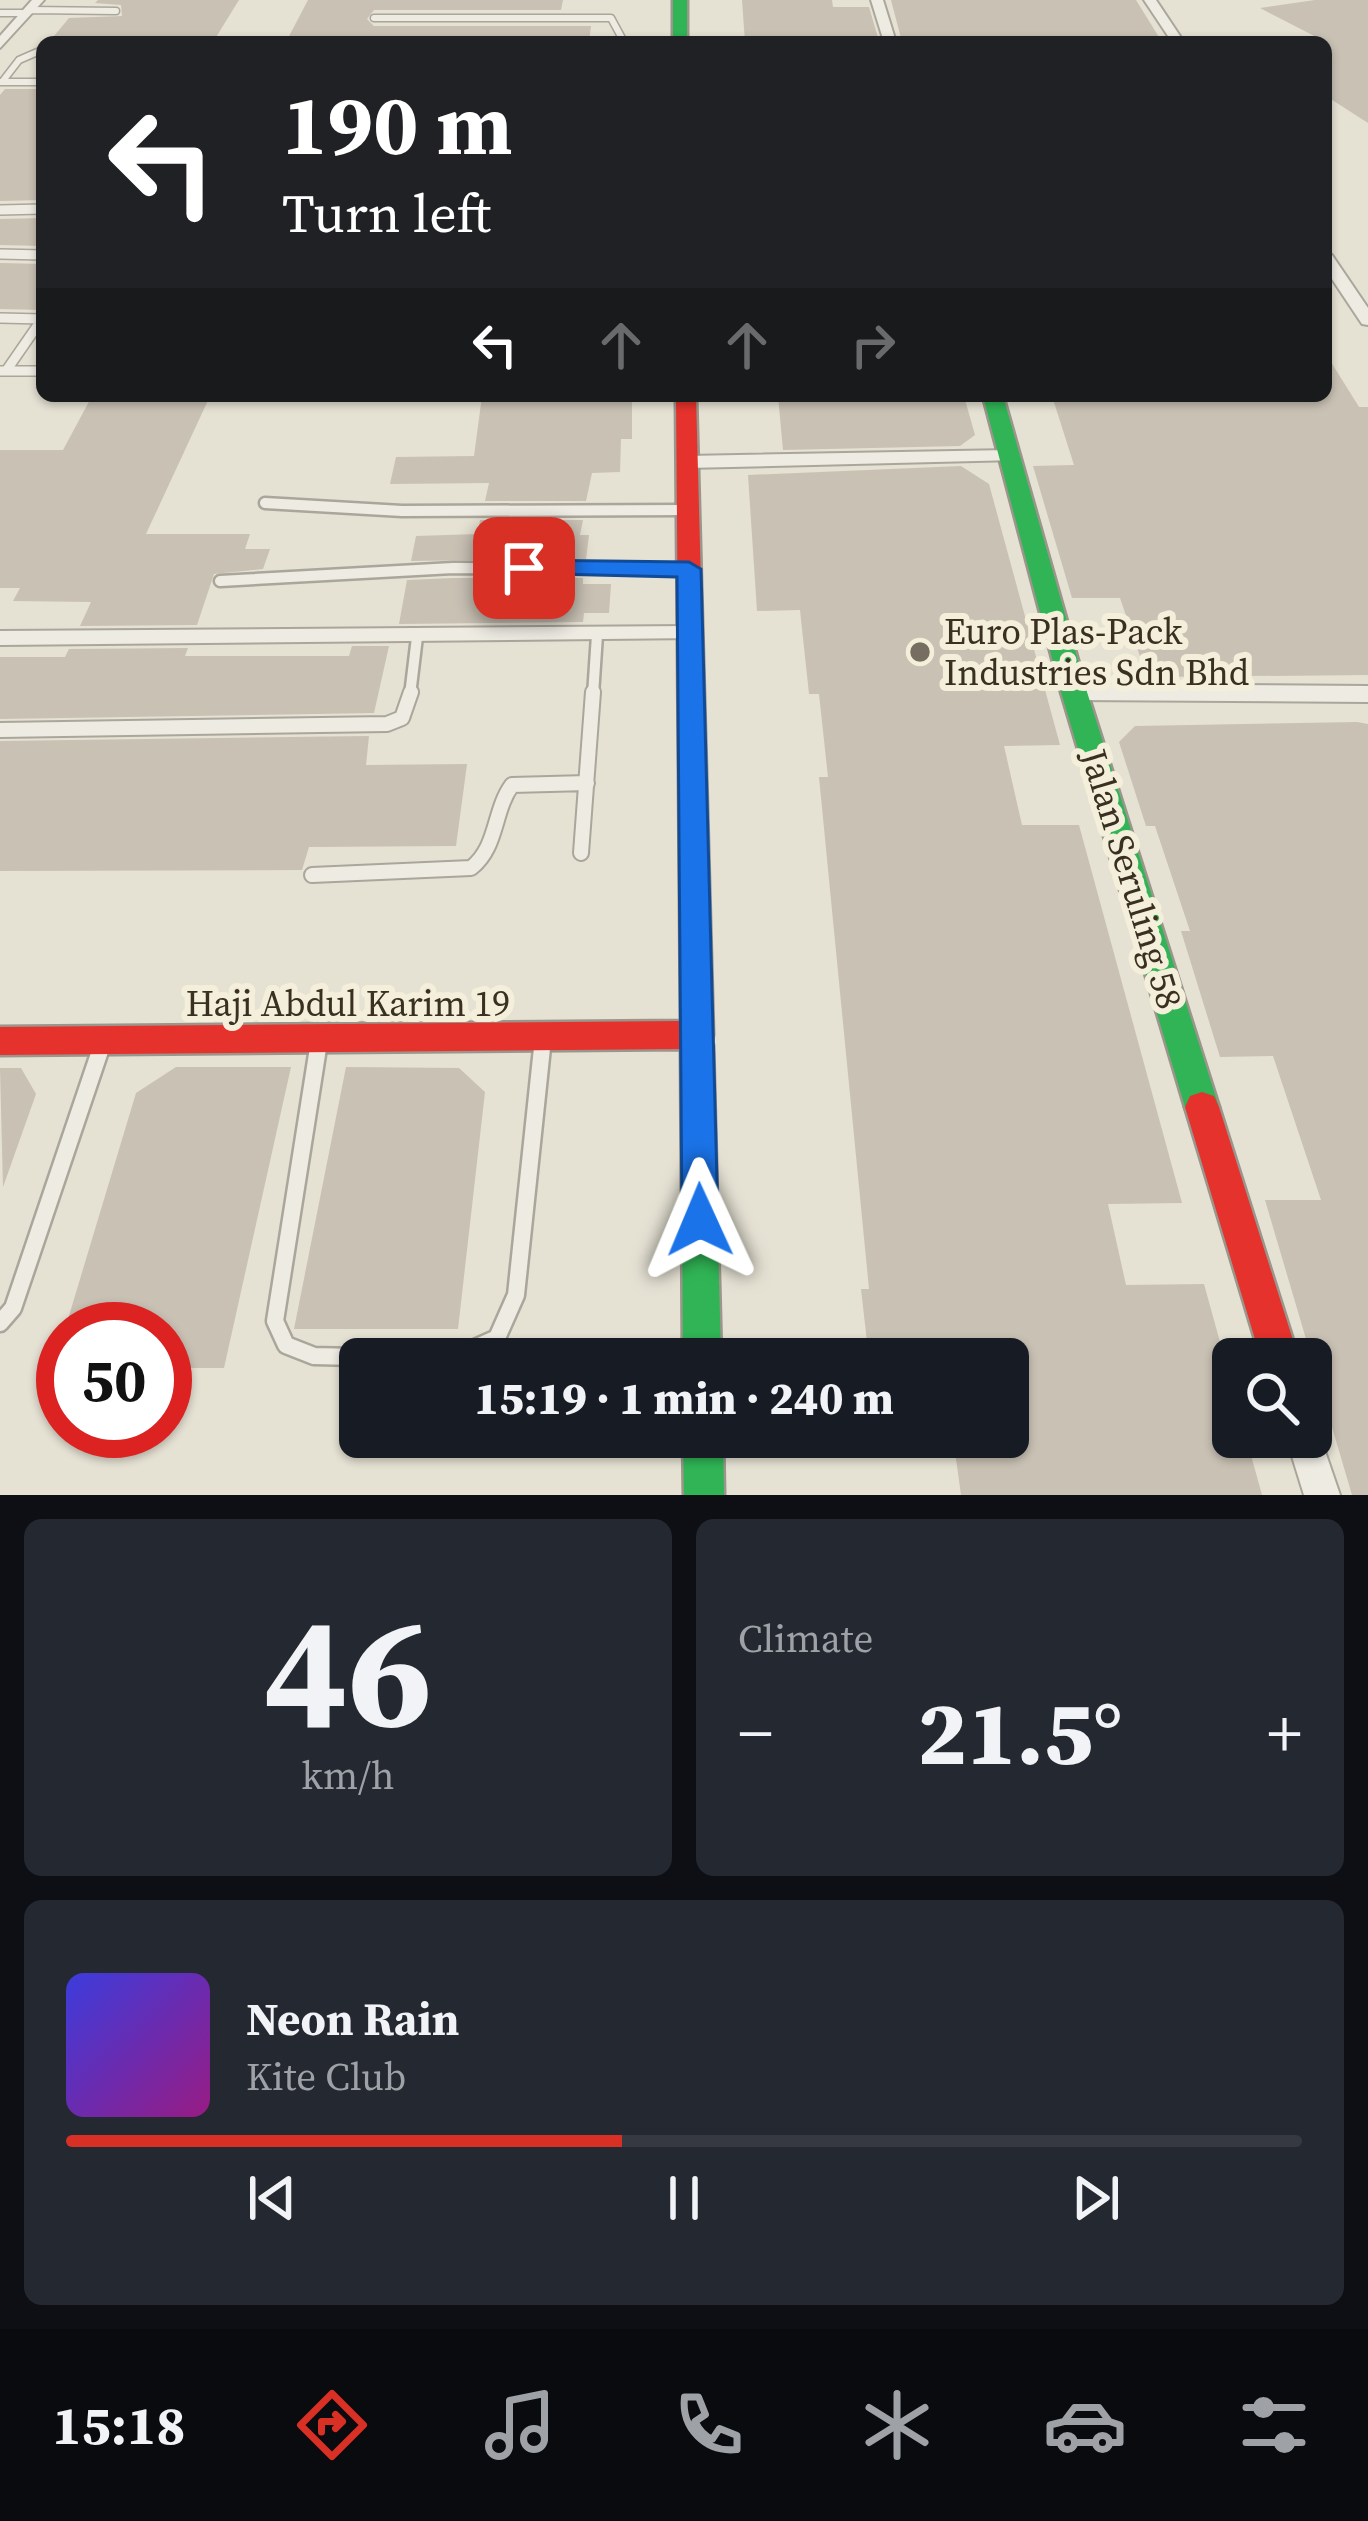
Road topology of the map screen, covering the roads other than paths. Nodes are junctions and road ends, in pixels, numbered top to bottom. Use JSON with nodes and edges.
{"nodes":[{"id":1,"x":680,"y":0,"type":"edge"},
{"id":2,"x":877,"y":0,"type":"edge"},
{"id":3,"x":1150,"y":0,"type":"edge"},
{"id":4,"x":32,"y":8,"type":"edge"},
{"id":5,"x":116,"y":10,"type":"dead end"},
{"id":6,"x":0,"y":13,"type":"edge"},
{"id":7,"x":374,"y":18,"type":"dead end"},
{"id":8,"x":618,"y":36,"type":"edge"},
{"id":9,"x":680,"y":36,"type":"edge"},
{"id":10,"x":888,"y":36,"type":"edge"},
{"id":11,"x":1174,"y":36,"type":"edge"},
{"id":12,"x":0,"y":44,"type":"edge"},
{"id":13,"x":36,"y":53,"type":"edge"},
{"id":14,"x":1,"y":82,"type":"edge"},
{"id":15,"x":36,"y":82,"type":"edge"},
{"id":16,"x":0,"y":209,"type":"edge"},
{"id":17,"x":36,"y":209,"type":"edge"},
{"id":18,"x":0,"y":254,"type":"edge"},
{"id":19,"x":36,"y":255,"type":"edge"},
{"id":20,"x":1332,"y":267,"type":"edge"},
{"id":21,"x":0,"y":319,"type":"edge"},
{"id":22,"x":36,"y":319,"type":"edge"},
{"id":23,"x":1368,"y":320,"type":"edge"},
{"id":24,"x":36,"y":327,"type":"edge"},
{"id":25,"x":36,"y":370,"type":"edge"},
{"id":26,"x":3,"y":371,"type":"edge"},
{"id":27,"x":686,"y":402,"type":"edge"},
{"id":28,"x":995,"y":402,"type":"edge"},
{"id":29,"x":1010,"y":456,"type":"junction"},
{"id":30,"x":687,"y":462,"type":"junction"},
{"id":31,"x":266,"y":503,"type":"dead end"},
{"id":32,"x":688,"y":511,"type":"junction"},
{"id":33,"x":689,"y":569,"type":"junction"},
{"id":34,"x":220,"y":581,"type":"dead end"},
{"id":35,"x":690,"y":633,"type":"junction"},
{"id":36,"x":597,"y":635,"type":"junction"},
{"id":37,"x":0,"y":638,"type":"edge"},
{"id":38,"x":417,"y":638,"type":"junction"},
{"id":39,"x":1074,"y":692,"type":"junction"},
{"id":40,"x":1368,"y":694,"type":"edge"},
{"id":41,"x":0,"y":730,"type":"edge"},
{"id":42,"x":587,"y":783,"type":"junction"},
{"id":43,"x":581,"y":854,"type":"dead end"},
{"id":44,"x":312,"y":875,"type":"dead end"},
{"id":45,"x":697,"y":1036,"type":"junction"},
{"id":46,"x":543,"y":1038,"type":"junction"},
{"id":47,"x":320,"y":1039,"type":"junction"},
{"id":48,"x":104,"y":1040,"type":"junction"},
{"id":49,"x":0,"y":1041,"type":"edge"},
{"id":50,"x":0,"y":1323,"type":"edge"},
{"id":51,"x":497,"y":1338,"type":"edge"},
{"id":52,"x":702,"y":1338,"type":"edge"},
{"id":53,"x":1274,"y":1338,"type":"edge"},
{"id":54,"x":339,"y":1357,"type":"edge"},
{"id":55,"x":704,"y":1458,"type":"edge"},
{"id":56,"x":1311,"y":1458,"type":"edge"},
{"id":57,"x":704,"y":1495,"type":"edge"},
{"id":58,"x":1322,"y":1495,"type":"edge"}],
"edges":[{"from":1,"to":9,"type":"street"},
{"from":2,"to":10,"type":"street"},
{"from":3,"to":11,"type":"street"},
{"from":4,"to":5,"type":"lane"},
{"from":4,"to":6,"type":"lane"},
{"from":4,"to":12,"type":"street"},
{"from":7,"to":8,"type":"lane"},
{"from":13,"to":14,"type":"lane"},
{"from":14,"to":15,"type":"lane"},
{"from":16,"to":17,"type":"lane"},
{"from":18,"to":19,"type":"lane"},
{"from":20,"to":23,"type":"street"},
{"from":21,"to":22,"type":"lane"},
{"from":24,"to":26,"type":"lane"},
{"from":25,"to":26,"type":"lane"},
{"from":27,"to":30,"type":"street"},
{"from":28,"to":29,"type":"street","name":"Jalan Seruling 58"},
{"from":29,"to":30,"type":"street"},
{"from":29,"to":39,"type":"street","name":"Jalan Seruling 58"},
{"from":30,"to":32,"type":"street"},
{"from":31,"to":32,"type":"lane"},
{"from":32,"to":33,"type":"street"},
{"from":33,"to":34,"type":"lane"},
{"from":33,"to":35,"type":"street"},
{"from":35,"to":36,"type":"street"},
{"from":35,"to":45,"type":"street"},
{"from":36,"to":38,"type":"street"},
{"from":36,"to":42,"type":"lane"},
{"from":37,"to":38,"type":"street"},
{"from":38,"to":41,"type":"lane"},
{"from":39,"to":40,"type":"street"},
{"from":39,"to":53,"type":"street","name":"Jalan Seruling 58"},
{"from":42,"to":43,"type":"lane"},
{"from":42,"to":44,"type":"lane"},
{"from":45,"to":46,"type":"street","name":"Haji Abdul Karim 19"},
{"from":45,"to":52,"type":"street"},
{"from":46,"to":47,"type":"street","name":"Haji Abdul Karim 19"},
{"from":46,"to":51,"type":"lane"},
{"from":47,"to":48,"type":"street","name":"Haji Abdul Karim 19"},
{"from":47,"to":54,"type":"lane"},
{"from":48,"to":49,"type":"street","name":"Haji Abdul Karim 19"},
{"from":48,"to":50,"type":"lane"},
{"from":55,"to":57,"type":"street"},
{"from":56,"to":58,"type":"street"}]}
